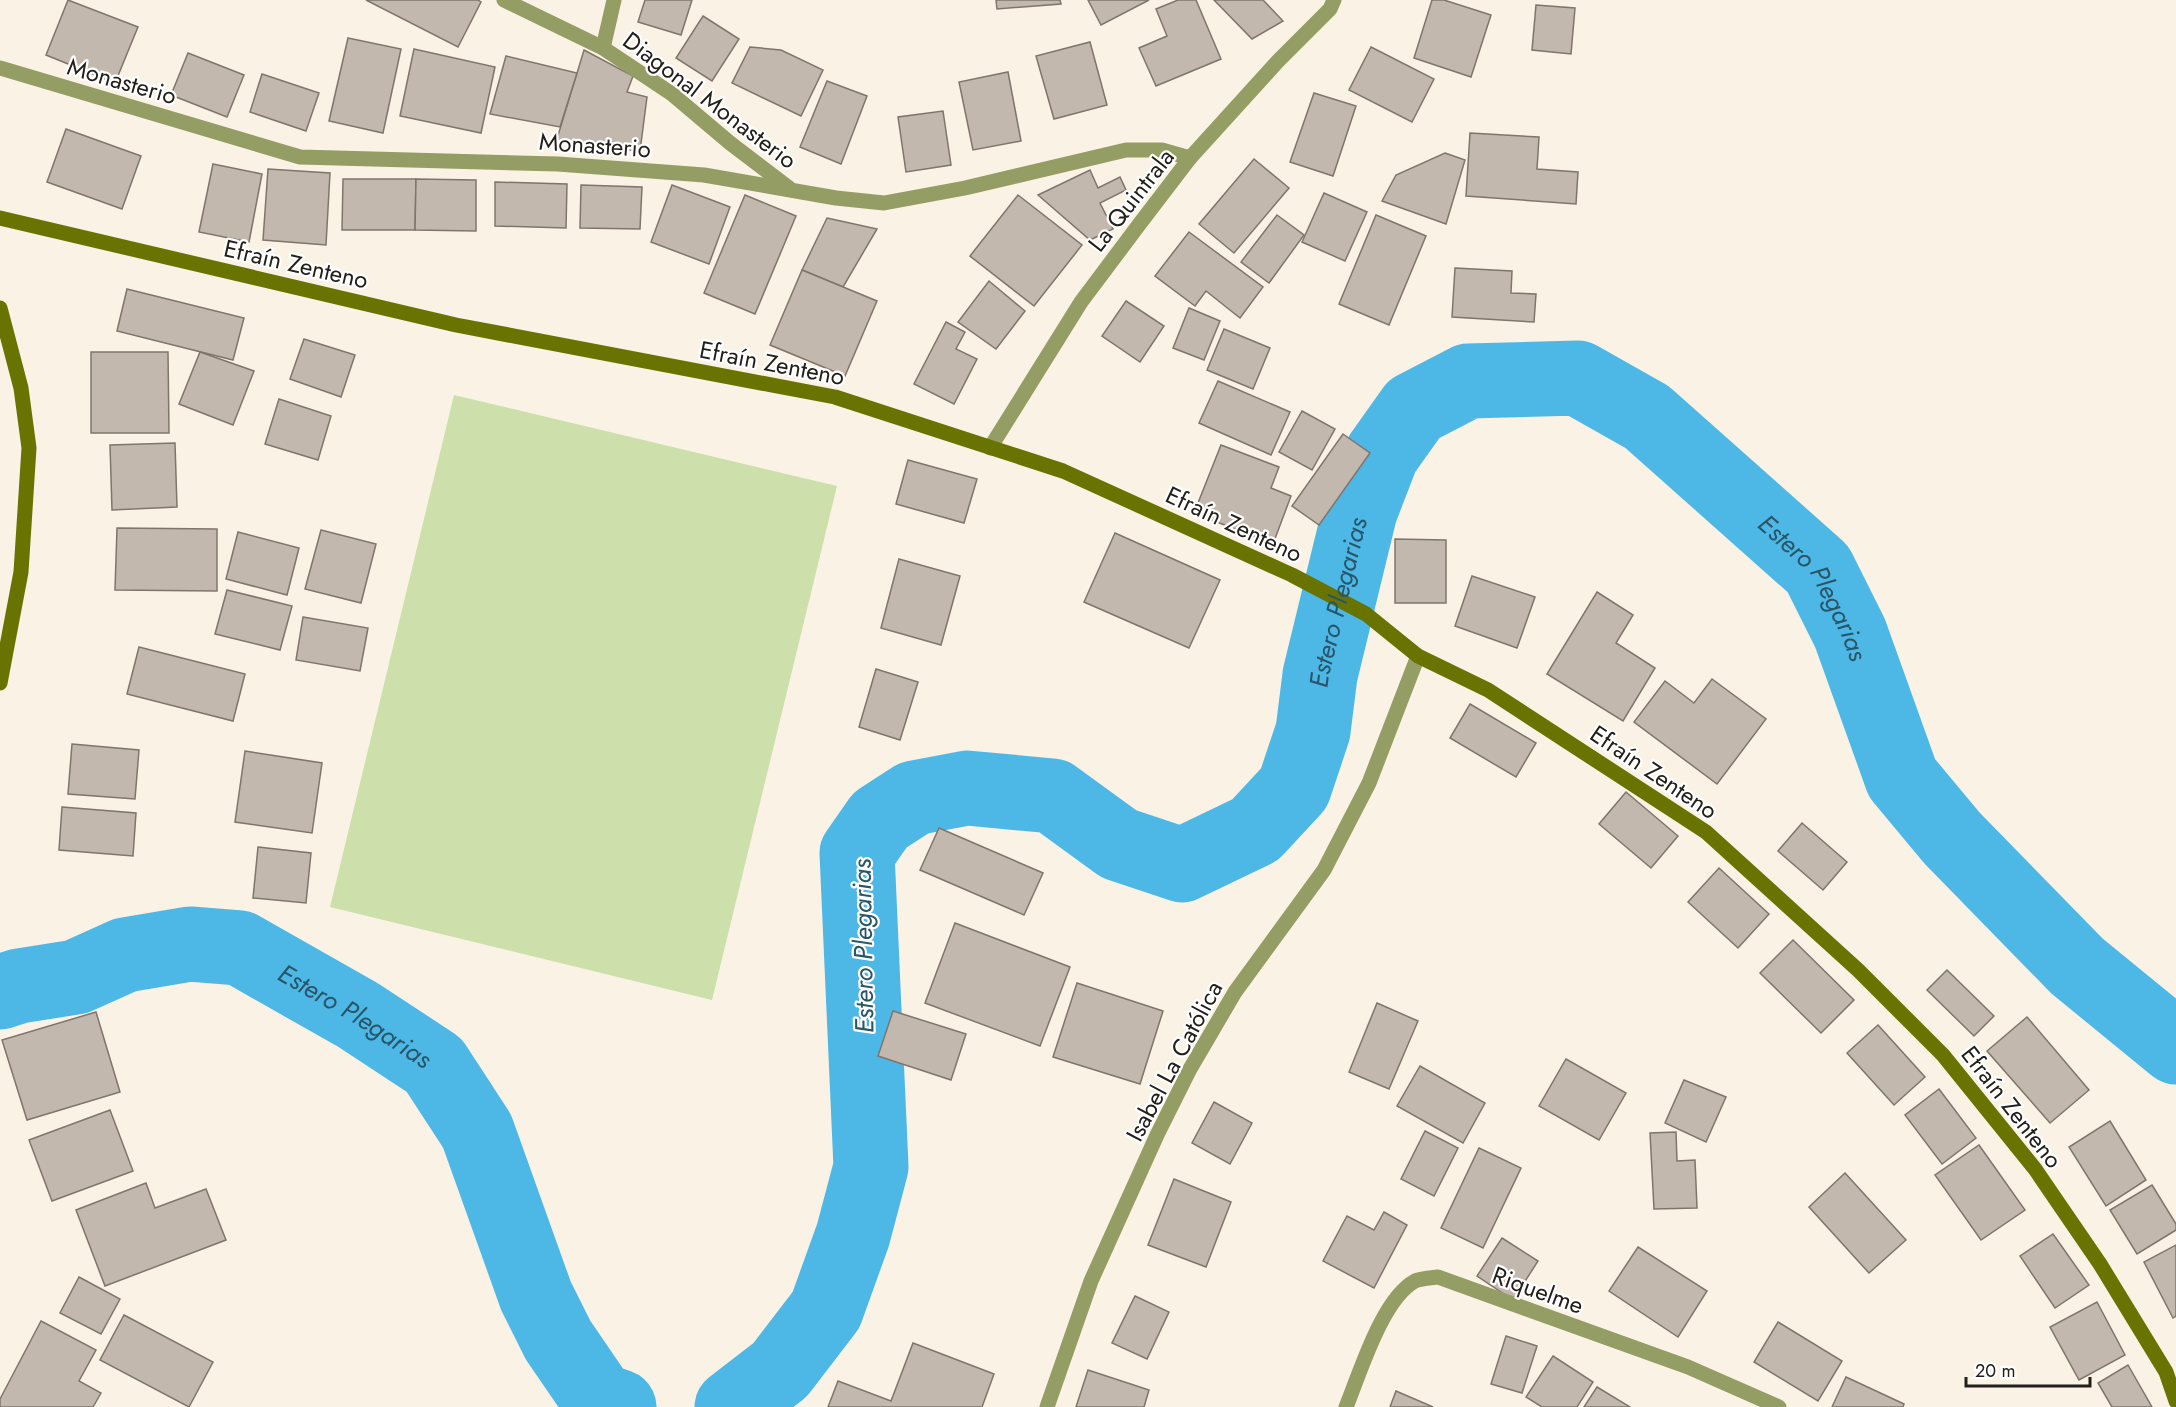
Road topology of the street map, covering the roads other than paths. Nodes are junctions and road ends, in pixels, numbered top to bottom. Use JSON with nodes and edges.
{"nodes":[{"id":1,"x":504,"y":0,"type":"edge"},
{"id":2,"x":614,"y":0,"type":"edge"},
{"id":3,"x":1334,"y":0,"type":"edge"},
{"id":4,"x":603,"y":48,"type":"junction"},
{"id":5,"x":0,"y":68,"type":"edge"},
{"id":6,"x":1190,"y":158,"type":"junction"},
{"id":7,"x":792,"y":190,"type":"junction"},
{"id":8,"x":0,"y":218,"type":"edge"},
{"id":9,"x":0,"y":308,"type":"edge"},
{"id":10,"x":990,"y":448,"type":"junction"},
{"id":11,"x":1418,"y":656,"type":"junction"},
{"id":12,"x":0,"y":683,"type":"edge"},
{"id":13,"x":2176,"y":1401,"type":"edge"},
{"id":14,"x":1047,"y":1407,"type":"edge"},
{"id":15,"x":1346,"y":1407,"type":"edge"},
{"id":16,"x":1779,"y":1407,"type":"edge"}],
"edges":[{"from":1,"to":4,"type":"street","name":"Diagonal Monasterio"},
{"from":2,"to":4,"type":"street"},
{"from":3,"to":6,"type":"street","name":"La Quintrala"},
{"from":4,"to":7,"type":"street","name":"Diagonal Monasterio"},
{"from":5,"to":7,"type":"street","name":"Monasterio"},
{"from":6,"to":7,"type":"street","name":"Monasterio"},
{"from":6,"to":10,"type":"street","name":"La Quintrala"},
{"from":8,"to":10,"type":"street","name":"Efraín Zenteno"},
{"from":9,"to":12,"type":"street"},
{"from":10,"to":11,"type":"street","name":"Efraín Zenteno"},
{"from":11,"to":13,"type":"street","name":"Efraín Zenteno"},
{"from":11,"to":14,"type":"street","name":"Isabel La Católica"},
{"from":15,"to":16,"type":"street","name":"Riquelme"}]}
